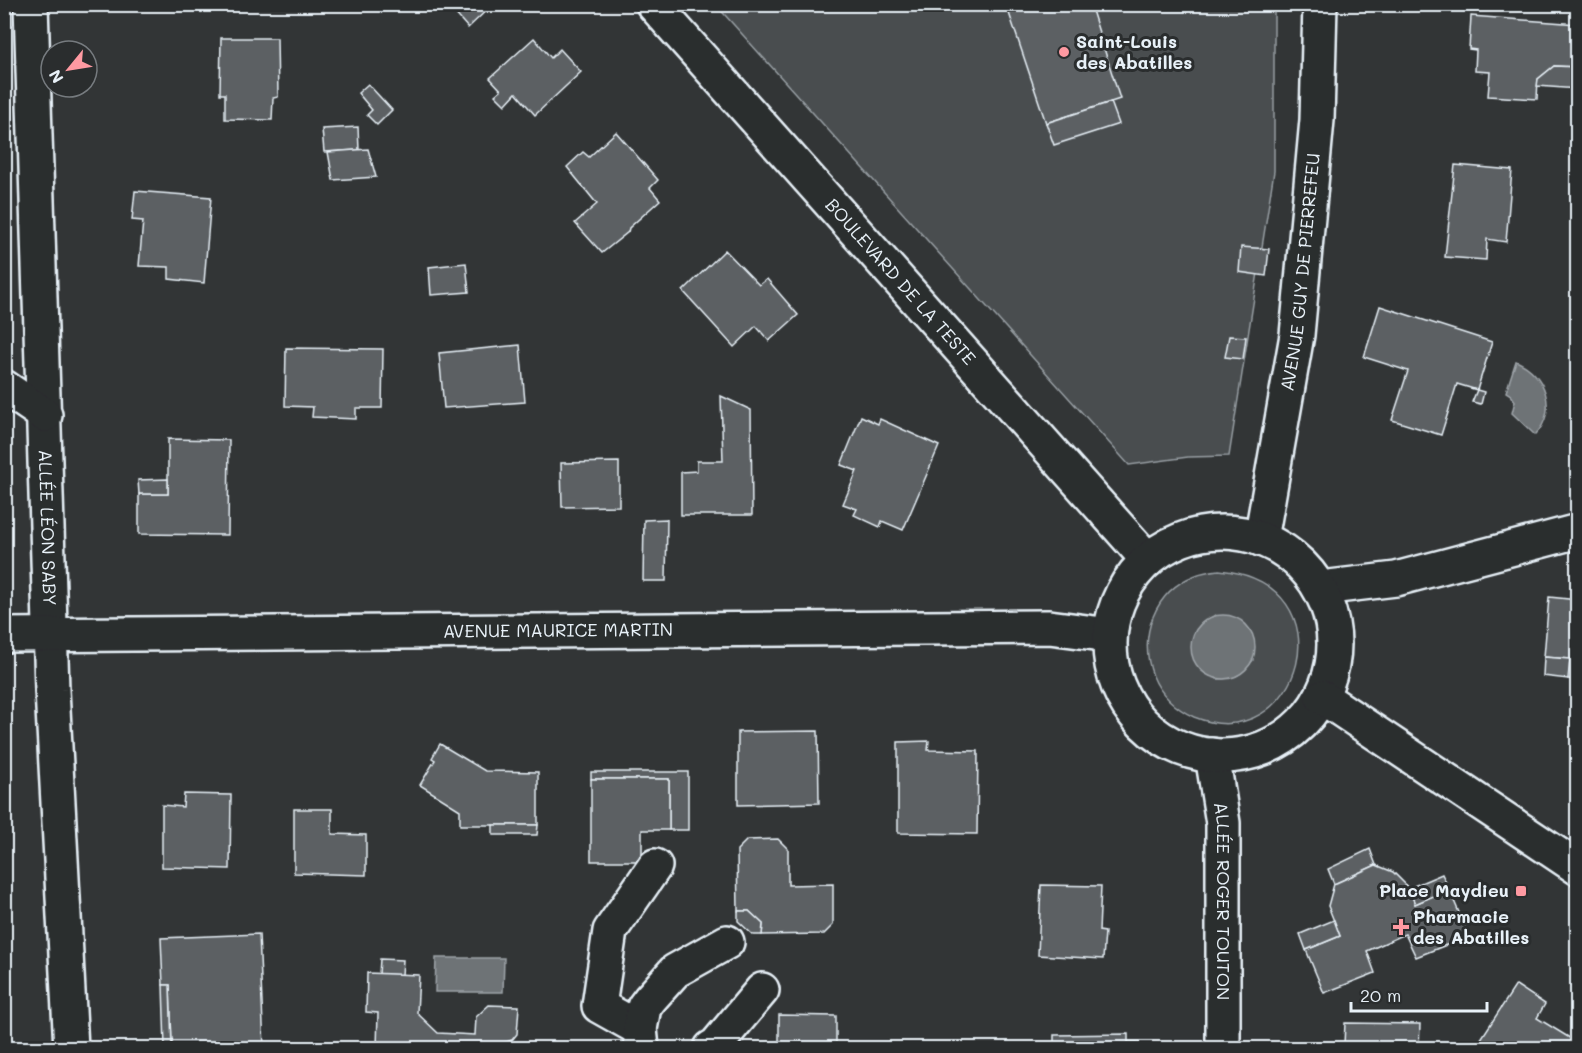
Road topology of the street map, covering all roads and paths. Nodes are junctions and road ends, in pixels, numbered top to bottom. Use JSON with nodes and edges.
{"nodes":[{"id":1,"x":31,"y":4,"type":"edge"},
{"id":2,"x":653,"y":4,"type":"edge"},
{"id":3,"x":1320,"y":4,"type":"edge"},
{"id":4,"x":4,"y":387,"type":"edge"},
{"id":5,"x":45,"y":416,"type":"junction"},
{"id":6,"x":1578,"y":531,"type":"edge"},
{"id":7,"x":1261,"y":539,"type":"junction"},
{"id":8,"x":1148,"y":560,"type":"junction"},
{"id":9,"x":1321,"y":588,"type":"junction"},
{"id":10,"x":4,"y":635,"type":"edge"},
{"id":11,"x":50,"y":635,"type":"junction"},
{"id":12,"x":1110,"y":635,"type":"junction"},
{"id":13,"x":1322,"y":697,"type":"junction"},
{"id":14,"x":1212,"y":755,"type":"junction"},
{"id":15,"x":655,"y":866,"type":"dead end"},
{"id":16,"x":1578,"y":868,"type":"edge"},
{"id":17,"x":727,"y":942,"type":"dead end"},
{"id":18,"x":762,"y":990,"type":"dead end"},
{"id":19,"x":641,"y":1039,"type":"edge"},
{"id":20,"x":71,"y":1048,"type":"edge"},
{"id":21,"x":711,"y":1048,"type":"edge"},
{"id":22,"x":1223,"y":1048,"type":"edge"}],
"edges":[{"from":1,"to":5,"type":"street","name":"ALLÉE LÉON SABY"},
{"from":2,"to":8,"type":"street","name":"BOULEVARD DE LA TESTE"},
{"from":3,"to":7,"type":"street","name":"AVENUE GUY DE PIERREFEU"},
{"from":4,"to":5,"type":"street"},
{"from":5,"to":11,"type":"street","name":"ALLÉE LÉON SABY"},
{"from":6,"to":9,"type":"street"},
{"from":7,"to":8,"type":"street"},
{"from":7,"to":9,"type":"street"},
{"from":8,"to":12,"type":"street"},
{"from":9,"to":13,"type":"street"},
{"from":10,"to":11,"type":"street","name":"AVENUE MAURICE MARTIN"},
{"from":11,"to":12,"type":"street","name":"AVENUE MAURICE MARTIN"},
{"from":11,"to":20,"type":"street","name":"ALLÉE LÉON SABY"},
{"from":12,"to":14,"type":"street"},
{"from":13,"to":14,"type":"street"},
{"from":13,"to":16,"type":"street"},
{"from":14,"to":22,"type":"street","name":"ALLÉE ROGER TOUTON"},
{"from":15,"to":19,"type":"street"},
{"from":17,"to":19,"type":"street"},
{"from":18,"to":21,"type":"street"}]}
